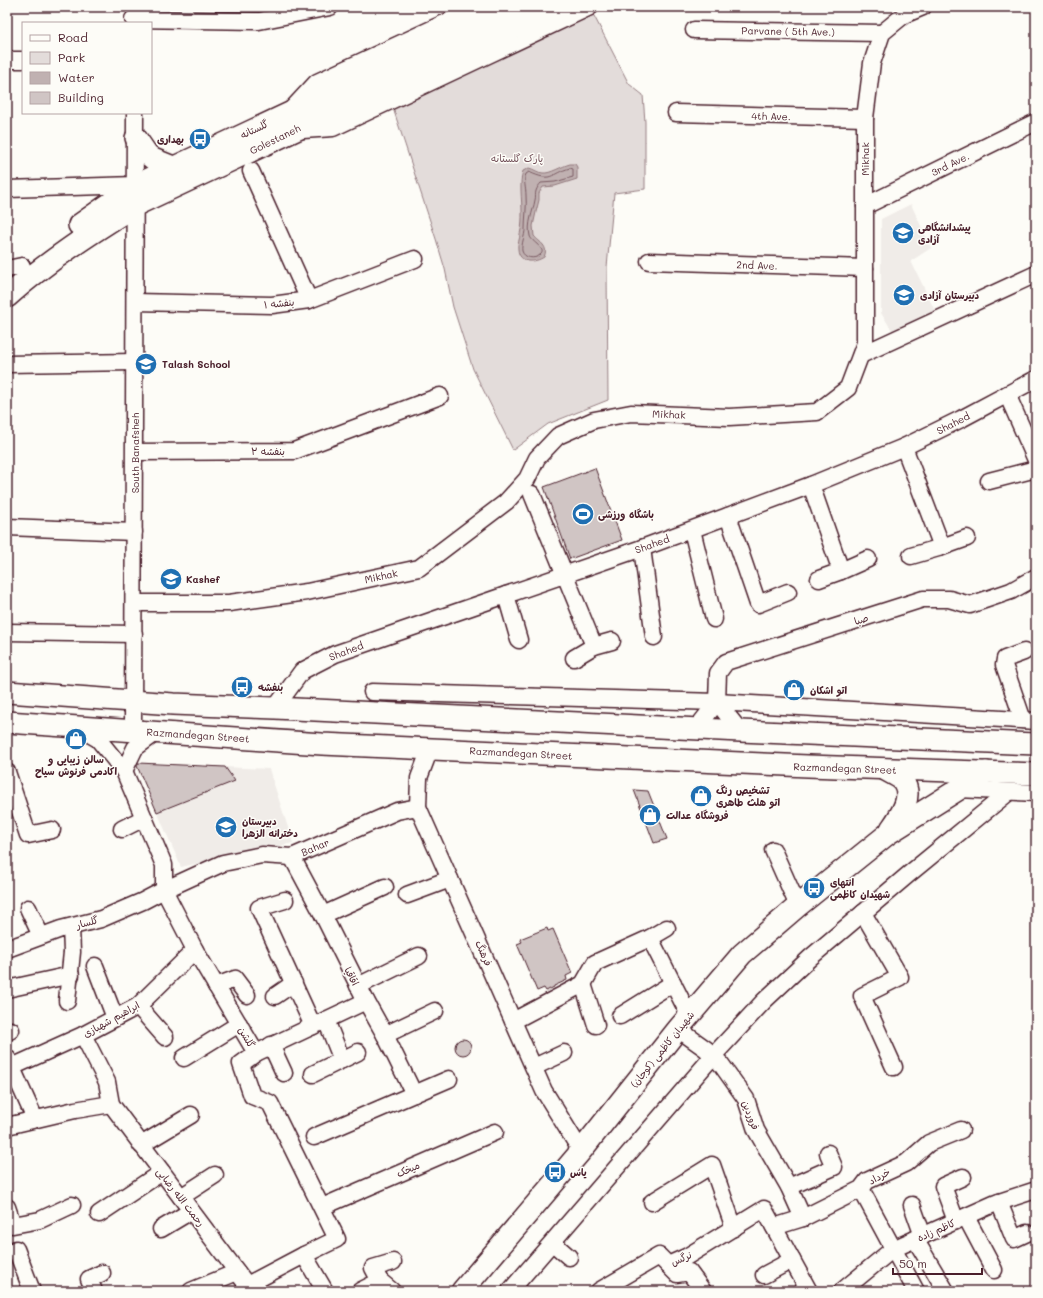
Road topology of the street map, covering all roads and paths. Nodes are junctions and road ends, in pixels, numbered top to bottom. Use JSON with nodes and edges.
{"nodes":[{"id":1,"x":330,"y":7,"type":"edge"},
{"id":2,"x":516,"y":7,"type":"edge"},
{"id":3,"x":558,"y":7,"type":"edge"},
{"id":4,"x":590,"y":7,"type":"edge"},
{"id":5,"x":923,"y":7,"type":"edge"},
{"id":6,"x":472,"y":9,"type":"edge"},
{"id":7,"x":133,"y":16,"type":"edge"},
{"id":8,"x":694,"y":30,"type":"dead end"},
{"id":9,"x":882,"y":33,"type":"junction"},
{"id":10,"x":7,"y":60,"type":"edge"},
{"id":11,"x":22,"y":60,"type":"edge"},
{"id":12,"x":135,"y":114,"type":"edge"},
{"id":13,"x":676,"y":114,"type":"dead end"},
{"id":14,"x":865,"y":118,"type":"junction"},
{"id":15,"x":290,"y":122,"type":"junction"},
{"id":16,"x":1036,"y":122,"type":"edge"},
{"id":17,"x":136,"y":138,"type":"junction"},
{"id":18,"x":173,"y":167,"type":"junction"},
{"id":19,"x":250,"y":171,"type":"dead end"},
{"id":20,"x":7,"y":189,"type":"edge"},
{"id":21,"x":136,"y":195,"type":"junction"},
{"id":22,"x":865,"y":206,"type":"junction"},
{"id":23,"x":414,"y":259,"type":"dead end"},
{"id":24,"x":650,"y":261,"type":"dead end"},
{"id":25,"x":865,"y":268,"type":"junction"},
{"id":26,"x":12,"y":271,"type":"edge"},
{"id":27,"x":1036,"y":274,"type":"edge"},
{"id":28,"x":7,"y":297,"type":"edge"},
{"id":29,"x":308,"y":300,"type":"junction"},
{"id":30,"x":135,"y":302,"type":"junction"},
{"id":31,"x":861,"y":354,"type":"junction"},
{"id":32,"x":135,"y":362,"type":"junction"},
{"id":33,"x":7,"y":364,"type":"edge"},
{"id":34,"x":1036,"y":378,"type":"edge"},
{"id":35,"x":1007,"y":394,"type":"junction"},
{"id":36,"x":440,"y":396,"type":"dead end"},
{"id":37,"x":904,"y":447,"type":"junction"},
{"id":38,"x":134,"y":452,"type":"junction"},
{"id":39,"x":1036,"y":460,"type":"edge"},
{"id":40,"x":1036,"y":469,"type":"edge"},
{"id":41,"x":989,"y":482,"type":"dead end"},
{"id":42,"x":811,"y":485,"type":"junction"},
{"id":43,"x":532,"y":494,"type":"dead end"},
{"id":44,"x":728,"y":516,"type":"junction"},
{"id":45,"x":7,"y":527,"type":"edge"},
{"id":46,"x":692,"y":530,"type":"junction"},
{"id":47,"x":134,"y":532,"type":"junction"},
{"id":48,"x":967,"y":538,"type":"dead end"},
{"id":49,"x":942,"y":547,"type":"junction"},
{"id":50,"x":642,"y":548,"type":"junction"},
{"id":51,"x":911,"y":556,"type":"dead end"},
{"id":52,"x":868,"y":559,"type":"dead end"},
{"id":53,"x":842,"y":571,"type":"junction"},
{"id":54,"x":564,"y":575,"type":"junction"},
{"id":55,"x":1036,"y":577,"type":"edge"},
{"id":56,"x":819,"y":579,"type":"dead end"},
{"id":57,"x":788,"y":592,"type":"dead end"},
{"id":58,"x":506,"y":595,"type":"junction"},
{"id":59,"x":134,"y":604,"type":"junction"},
{"id":60,"x":714,"y":619,"type":"dead end"},
{"id":61,"x":7,"y":632,"type":"edge"},
{"id":62,"x":134,"y":634,"type":"junction"},
{"id":63,"x":654,"y":637,"type":"dead end"},
{"id":64,"x":519,"y":640,"type":"dead end"},
{"id":65,"x":612,"y":641,"type":"dead end"},
{"id":66,"x":594,"y":646,"type":"junction"},
{"id":67,"x":1024,"y":652,"type":"dead end"},
{"id":68,"x":574,"y":658,"type":"dead end"},
{"id":69,"x":7,"y":692,"type":"edge"},
{"id":70,"x":372,"y":692,"type":"dead end"},
{"id":71,"x":133,"y":701,"type":"junction"},
{"id":72,"x":717,"y":702,"type":"junction"},
{"id":73,"x":275,"y":708,"type":"junction"},
{"id":74,"x":1029,"y":720,"type":"edge"},
{"id":75,"x":7,"y":722,"type":"edge"},
{"id":76,"x":602,"y":724,"type":"junction"},
{"id":77,"x":76,"y":727,"type":"junction"},
{"id":78,"x":662,"y":727,"type":"junction"},
{"id":79,"x":696,"y":729,"type":"junction"},
{"id":80,"x":133,"y":731,"type":"junction"},
{"id":81,"x":740,"y":731,"type":"junction"},
{"id":82,"x":156,"y":732,"type":"junction"},
{"id":83,"x":1036,"y":744,"type":"edge"},
{"id":84,"x":430,"y":749,"type":"junction"},
{"id":85,"x":596,"y":757,"type":"junction"},
{"id":86,"x":656,"y":760,"type":"junction"},
{"id":87,"x":884,"y":769,"type":"junction"},
{"id":88,"x":124,"y":771,"type":"junction"},
{"id":89,"x":986,"y":772,"type":"junction"},
{"id":90,"x":1036,"y":774,"type":"edge"},
{"id":91,"x":8,"y":775,"type":"edge"},
{"id":92,"x":960,"y":789,"type":"junction"},
{"id":93,"x":1010,"y":792,"type":"junction"},
{"id":94,"x":1036,"y":793,"type":"edge"},
{"id":95,"x":418,"y":807,"type":"junction"},
{"id":96,"x":144,"y":818,"type":"junction"},
{"id":97,"x":122,"y":829,"type":"dead end"},
{"id":98,"x":52,"y":830,"type":"dead end"},
{"id":99,"x":889,"y":832,"type":"junction"},
{"id":100,"x":774,"y":850,"type":"dead end"},
{"id":101,"x":292,"y":857,"type":"junction"},
{"id":102,"x":450,"y":879,"type":"junction"},
{"id":103,"x":385,"y":887,"type":"dead end"},
{"id":104,"x":164,"y":890,"type":"junction"},
{"id":105,"x":407,"y":895,"type":"dead end"},
{"id":106,"x":285,"y":900,"type":"dead end"},
{"id":107,"x":798,"y":906,"type":"junction"},
{"id":108,"x":28,"y":908,"type":"dead end"},
{"id":109,"x":863,"y":913,"type":"junction"},
{"id":110,"x":323,"y":915,"type":"junction"},
{"id":111,"x":71,"y":926,"type":"junction"},
{"id":112,"x":667,"y":928,"type":"dead end"},
{"id":113,"x":41,"y":936,"type":"junction"},
{"id":114,"x":650,"y":938,"type":"junction"},
{"id":115,"x":7,"y":949,"type":"edge"},
{"id":116,"x":195,"y":950,"type":"junction"},
{"id":117,"x":419,"y":956,"type":"dead end"},
{"id":118,"x":95,"y":966,"type":"dead end"},
{"id":119,"x":71,"y":975,"type":"junction"},
{"id":120,"x":673,"y":983,"type":"junction"},
{"id":121,"x":294,"y":984,"type":"junction"},
{"id":122,"x":582,"y":984,"type":"junction"},
{"id":123,"x":216,"y":986,"type":"junction"},
{"id":124,"x":358,"y":986,"type":"junction"},
{"id":125,"x":7,"y":989,"type":"edge"},
{"id":126,"x":246,"y":995,"type":"dead end"},
{"id":127,"x":274,"y":996,"type":"dead end"},
{"id":128,"x":67,"y":1001,"type":"dead end"},
{"id":129,"x":366,"y":1001,"type":"junction"},
{"id":130,"x":138,"y":1006,"type":"junction"},
{"id":131,"x":435,"y":1010,"type":"dead end"},
{"id":132,"x":620,"y":1016,"type":"dead end"},
{"id":133,"x":115,"y":1018,"type":"junction"},
{"id":134,"x":513,"y":1021,"type":"junction"},
{"id":135,"x":684,"y":1022,"type":"junction"},
{"id":136,"x":319,"y":1023,"type":"junction"},
{"id":137,"x":239,"y":1024,"type":"junction"},
{"id":138,"x":596,"y":1025,"type":"dead end"},
{"id":139,"x":83,"y":1035,"type":"junction"},
{"id":140,"x":385,"y":1035,"type":"junction"},
{"id":141,"x":165,"y":1037,"type":"dead end"},
{"id":142,"x":270,"y":1045,"type":"junction"},
{"id":143,"x":358,"y":1052,"type":"dead end"},
{"id":144,"x":256,"y":1053,"type":"junction"},
{"id":145,"x":564,"y":1053,"type":"dead end"},
{"id":146,"x":713,"y":1056,"type":"junction"},
{"id":147,"x":184,"y":1058,"type":"dead end"},
{"id":148,"x":342,"y":1060,"type":"junction"},
{"id":149,"x":10,"y":1063,"type":"edge"},
{"id":150,"x":894,"y":1067,"type":"dead end"},
{"id":151,"x":534,"y":1068,"type":"junction"},
{"id":152,"x":284,"y":1073,"type":"dead end"},
{"id":153,"x":313,"y":1074,"type":"dead end"},
{"id":154,"x":449,"y":1079,"type":"dead end"},
{"id":155,"x":414,"y":1094,"type":"junction"},
{"id":156,"x":111,"y":1104,"type":"junction"},
{"id":157,"x":190,"y":1115,"type":"dead end"},
{"id":158,"x":35,"y":1119,"type":"junction"},
{"id":159,"x":7,"y":1126,"type":"edge"},
{"id":160,"x":961,"y":1130,"type":"dead end"},
{"id":161,"x":495,"y":1132,"type":"dead end"},
{"id":162,"x":314,"y":1137,"type":"dead end"},
{"id":163,"x":141,"y":1145,"type":"junction"},
{"id":164,"x":580,"y":1151,"type":"junction"},
{"id":165,"x":828,"y":1153,"type":"dead end"},
{"id":166,"x":162,"y":1172,"type":"junction"},
{"id":167,"x":215,"y":1175,"type":"dead end"},
{"id":168,"x":964,"y":1177,"type":"dead end"},
{"id":169,"x":789,"y":1187,"type":"junction"},
{"id":170,"x":861,"y":1190,"type":"junction"},
{"id":171,"x":1036,"y":1190,"type":"edge"},
{"id":172,"x":181,"y":1197,"type":"junction"},
{"id":173,"x":652,"y":1202,"type":"dead end"},
{"id":174,"x":998,"y":1203,"type":"junction"},
{"id":175,"x":72,"y":1205,"type":"dead end"},
{"id":176,"x":912,"y":1205,"type":"dead end"},
{"id":177,"x":7,"y":1207,"type":"edge"},
{"id":178,"x":322,"y":1207,"type":"junction"},
{"id":179,"x":191,"y":1211,"type":"junction"},
{"id":180,"x":99,"y":1214,"type":"dead end"},
{"id":181,"x":803,"y":1218,"type":"junction"},
{"id":182,"x":961,"y":1219,"type":"junction"},
{"id":183,"x":774,"y":1227,"type":"junction"},
{"id":184,"x":734,"y":1228,"type":"junction"},
{"id":185,"x":161,"y":1229,"type":"dead end"},
{"id":186,"x":1027,"y":1233,"type":"dead end"},
{"id":187,"x":919,"y":1238,"type":"junction"},
{"id":188,"x":553,"y":1243,"type":"junction"},
{"id":189,"x":16,"y":1249,"type":"dead end"},
{"id":190,"x":893,"y":1249,"type":"junction"},
{"id":191,"x":304,"y":1255,"type":"junction"},
{"id":192,"x":569,"y":1257,"type":"dead end"},
{"id":193,"x":792,"y":1260,"type":"junction"},
{"id":194,"x":393,"y":1262,"type":"dead end"},
{"id":195,"x":668,"y":1265,"type":"junction"},
{"id":196,"x":994,"y":1270,"type":"dead end"},
{"id":197,"x":237,"y":1272,"type":"junction"},
{"id":198,"x":102,"y":1273,"type":"dead end"},
{"id":199,"x":764,"y":1275,"type":"dead end"},
{"id":200,"x":380,"y":1280,"type":"junction"},
{"id":201,"x":248,"y":1288,"type":"edge"},
{"id":202,"x":467,"y":1289,"type":"edge"},
{"id":203,"x":32,"y":1291,"type":"edge"},
{"id":204,"x":94,"y":1291,"type":"edge"},
{"id":205,"x":191,"y":1291,"type":"edge"},
{"id":206,"x":325,"y":1291,"type":"edge"},
{"id":207,"x":360,"y":1291,"type":"edge"},
{"id":208,"x":392,"y":1291,"type":"edge"},
{"id":209,"x":510,"y":1291,"type":"edge"},
{"id":210,"x":599,"y":1291,"type":"edge"},
{"id":211,"x":703,"y":1291,"type":"edge"},
{"id":212,"x":809,"y":1291,"type":"edge"},
{"id":213,"x":842,"y":1291,"type":"edge"},
{"id":214,"x":916,"y":1291,"type":"edge"},
{"id":215,"x":946,"y":1291,"type":"edge"}],
"edges":[{"from":1,"to":7,"type":"street"},
{"from":2,"to":15,"type":"main road","name":"گلستانه"},
{"from":3,"to":15,"type":"main road","name":"Golestaneh"},
{"from":4,"to":15,"type":"street"},
{"from":5,"to":9,"type":"street"},
{"from":6,"to":15,"type":"street"},
{"from":8,"to":9,"type":"street","name":"Parvane ( 5th Ave.)"},
{"from":9,"to":14,"type":"street","name":"Mikhak"},
{"from":10,"to":11,"type":"street"},
{"from":12,"to":17,"type":"street","name":"South Banafsheh"},
{"from":13,"to":14,"type":"street","name":"4th Ave."},
{"from":14,"to":22,"type":"street","name":"Mikhak"},
{"from":15,"to":18,"type":"main road","name":"گلستانه"},
{"from":15,"to":21,"type":"main road","name":"Golestaneh"},
{"from":16,"to":22,"type":"street","name":"3rd Ave."},
{"from":17,"to":18,"type":"main road"},
{"from":17,"to":21,"type":"street","name":"South Banafsheh"},
{"from":18,"to":21,"type":"main road","name":"گلستانه"},
{"from":19,"to":29,"type":"street"},
{"from":20,"to":21,"type":"street"},
{"from":21,"to":26,"type":"main road","name":"گلستانه"},
{"from":21,"to":28,"type":"main road","name":"Golestaneh"},
{"from":21,"to":30,"type":"street","name":"South Banafsheh"},
{"from":22,"to":25,"type":"street","name":"Mikhak"},
{"from":23,"to":29,"type":"street","name":"بنفشه ۱"},
{"from":24,"to":25,"type":"street","name":"2nd Ave."},
{"from":25,"to":31,"type":"street","name":"Mikhak"},
{"from":27,"to":31,"type":"street"},
{"from":29,"to":30,"type":"street","name":"بنفشه ۱"},
{"from":30,"to":32,"type":"street","name":"South Banafsheh"},
{"from":31,"to":59,"type":"street","name":"Mikhak"},
{"from":32,"to":33,"type":"street"},
{"from":32,"to":38,"type":"street","name":"South Banafsheh"},
{"from":34,"to":35,"type":"street","name":"Shahed"},
{"from":35,"to":37,"type":"street","name":"Shahed"},
{"from":35,"to":39,"type":"street"},
{"from":36,"to":38,"type":"street","name":"بنفشه ۲"},
{"from":37,"to":42,"type":"street","name":"Shahed"},
{"from":37,"to":49,"type":"street"},
{"from":38,"to":47,"type":"street","name":"South Banafsheh"},
{"from":40,"to":41,"type":"street"},
{"from":42,"to":44,"type":"street","name":"Shahed"},
{"from":42,"to":53,"type":"street"},
{"from":43,"to":54,"type":"street"},
{"from":44,"to":46,"type":"street","name":"Shahed"},
{"from":44,"to":57,"type":"street"},
{"from":45,"to":47,"type":"street"},
{"from":46,"to":50,"type":"street","name":"Shahed"},
{"from":46,"to":60,"type":"street"},
{"from":47,"to":59,"type":"street","name":"South Banafsheh"},
{"from":48,"to":49,"type":"street"},
{"from":49,"to":51,"type":"street"},
{"from":50,"to":54,"type":"street","name":"Shahed"},
{"from":50,"to":63,"type":"street"},
{"from":52,"to":53,"type":"street"},
{"from":53,"to":56,"type":"street"},
{"from":54,"to":58,"type":"street","name":"Shahed"},
{"from":54,"to":66,"type":"street"},
{"from":55,"to":72,"type":"street","name":"صبا"},
{"from":58,"to":64,"type":"street"},
{"from":58,"to":73,"type":"street","name":"Shahed"},
{"from":59,"to":62,"type":"street","name":"South Banafsheh"},
{"from":61,"to":62,"type":"street"},
{"from":62,"to":71,"type":"street","name":"South Banafsheh"},
{"from":65,"to":66,"type":"street"},
{"from":66,"to":68,"type":"street"},
{"from":67,"to":74,"type":"street"},
{"from":69,"to":71,"type":"main road"},
{"from":70,"to":72,"type":"street"},
{"from":71,"to":73,"type":"main road"},
{"from":71,"to":80,"type":"street","name":"South Banafsheh"},
{"from":72,"to":74,"type":"street"},
{"from":72,"to":79,"type":"street"},
{"from":72,"to":81,"type":"street"},
{"from":73,"to":76,"type":"main road"},
{"from":75,"to":77,"type":"main road","name":"Razmandegan Street"},
{"from":76,"to":78,"type":"main road"},
{"from":76,"to":85,"type":"main road"},
{"from":77,"to":80,"type":"main road","name":"Razmandegan Street"},
{"from":77,"to":88,"type":"street","name":"گلشن"},
{"from":78,"to":79,"type":"main road"},
{"from":78,"to":86,"type":"main road"},
{"from":79,"to":81,"type":"main road"},
{"from":80,"to":82,"type":"main road","name":"Razmandegan Street"},
{"from":81,"to":83,"type":"main road"},
{"from":82,"to":84,"type":"main road","name":"Razmandegan Street"},
{"from":82,"to":88,"type":"street"},
{"from":84,"to":85,"type":"main road","name":"Razmandegan Street"},
{"from":84,"to":95,"type":"street","name":"فرهنگ"},
{"from":85,"to":86,"type":"main road","name":"Razmandegan Street"},
{"from":86,"to":87,"type":"main road","name":"Razmandegan Street"},
{"from":87,"to":89,"type":"main road","name":"Razmandegan Street"},
{"from":87,"to":99,"type":"main road"},
{"from":88,"to":96,"type":"street","name":"گلشن"},
{"from":89,"to":90,"type":"main road","name":"Razmandegan Street"},
{"from":89,"to":92,"type":"main road"},
{"from":91,"to":98,"type":"street"},
{"from":92,"to":93,"type":"street"},
{"from":92,"to":99,"type":"main road"},
{"from":93,"to":94,"type":"street"},
{"from":93,"to":109,"type":"street"},
{"from":95,"to":101,"type":"street","name":"Bahar"},
{"from":95,"to":102,"type":"street","name":"فرهنگ"},
{"from":96,"to":97,"type":"street"},
{"from":96,"to":104,"type":"street","name":"گلشن"},
{"from":99,"to":107,"type":"main road","name":"شهیدان کاظمی (کوجان)"},
{"from":100,"to":107,"type":"street"},
{"from":101,"to":104,"type":"street","name":"Bahar"},
{"from":101,"to":110,"type":"street","name":"اقاقیا"},
{"from":102,"to":105,"type":"street"},
{"from":102,"to":134,"type":"street","name":"فرهنگ"},
{"from":103,"to":110,"type":"street"},
{"from":104,"to":111,"type":"street","name":"گلسار"},
{"from":104,"to":116,"type":"street","name":"گلشن"},
{"from":106,"to":121,"type":"street"},
{"from":107,"to":135,"type":"main road","name":"شهیدان کاظمی (کوجان)"},
{"from":108,"to":113,"type":"street"},
{"from":109,"to":146,"type":"street"},
{"from":109,"to":150,"type":"street"},
{"from":110,"to":124,"type":"street","name":"اقاقیا"},
{"from":111,"to":113,"type":"street","name":"گلسار"},
{"from":111,"to":119,"type":"street"},
{"from":112,"to":114,"type":"street"},
{"from":113,"to":115,"type":"street","name":"گلسار"},
{"from":114,"to":120,"type":"street"},
{"from":114,"to":122,"type":"street"},
{"from":116,"to":123,"type":"street","name":"گلشن"},
{"from":116,"to":130,"type":"street","name":"ابراهیم شهبازی"},
{"from":117,"to":124,"type":"street"},
{"from":118,"to":133,"type":"street"},
{"from":119,"to":125,"type":"street"},
{"from":119,"to":128,"type":"street"},
{"from":120,"to":132,"type":"street"},
{"from":120,"to":135,"type":"street"},
{"from":121,"to":127,"type":"street"},
{"from":121,"to":136,"type":"street"},
{"from":122,"to":134,"type":"street"},
{"from":122,"to":138,"type":"street"},
{"from":123,"to":126,"type":"street"},
{"from":123,"to":137,"type":"street","name":"گلشن"},
{"from":124,"to":129,"type":"street","name":"اقاقیا"},
{"from":129,"to":136,"type":"street"},
{"from":129,"to":140,"type":"street","name":"اقاقیا"},
{"from":130,"to":133,"type":"street","name":"ابراهیم شهبازی"},
{"from":130,"to":141,"type":"street"},
{"from":131,"to":140,"type":"street"},
{"from":133,"to":139,"type":"street","name":"ابراهیم شهبازی"},
{"from":134,"to":151,"type":"street","name":"فرهنگ"},
{"from":135,"to":146,"type":"street","name":"فروردین"},
{"from":135,"to":164,"type":"main road","name":"شهیدان کاظمی (کوجان)"},
{"from":136,"to":142,"type":"street"},
{"from":136,"to":148,"type":"street"},
{"from":137,"to":144,"type":"street","name":"گلشن"},
{"from":137,"to":147,"type":"street"},
{"from":139,"to":149,"type":"street","name":"ابراهیم شهبازی"},
{"from":139,"to":156,"type":"street","name":"رحمت الله رضایی"},
{"from":140,"to":155,"type":"street","name":"اقاقیا"},
{"from":142,"to":144,"type":"street"},
{"from":142,"to":152,"type":"street"},
{"from":143,"to":148,"type":"street"},
{"from":144,"to":178,"type":"street","name":"گلشن"},
{"from":145,"to":151,"type":"street"},
{"from":146,"to":169,"type":"street","name":"فروردین"},
{"from":146,"to":188,"type":"street"},
{"from":148,"to":153,"type":"street"},
{"from":149,"to":158,"type":"street"},
{"from":151,"to":164,"type":"street","name":"فرهنگ"},
{"from":154,"to":155,"type":"street"},
{"from":155,"to":162,"type":"street"},
{"from":156,"to":158,"type":"street"},
{"from":156,"to":163,"type":"street","name":"رحمت الله رضایی"},
{"from":157,"to":163,"type":"street"},
{"from":158,"to":159,"type":"street"},
{"from":160,"to":170,"type":"street","name":"خرداد"},
{"from":161,"to":178,"type":"street","name":"میخک"},
{"from":163,"to":166,"type":"street","name":"رحمت الله رضایی"},
{"from":164,"to":202,"type":"main road","name":"شهیدان کاظمی (کوجان)"},
{"from":165,"to":169,"type":"street"},
{"from":166,"to":172,"type":"street","name":"رحمت الله رضایی"},
{"from":166,"to":180,"type":"street"},
{"from":167,"to":172,"type":"street"},
{"from":168,"to":182,"type":"street"},
{"from":169,"to":181,"type":"street","name":"فروردین"},
{"from":170,"to":181,"type":"street","name":"خرداد"},
{"from":170,"to":190,"type":"street"},
{"from":171,"to":174,"type":"street","name":"کاظم زاده"},
{"from":172,"to":179,"type":"street","name":"رحمت الله رضایی"},
{"from":173,"to":184,"type":"street"},
{"from":174,"to":182,"type":"street","name":"کاظم زاده"},
{"from":174,"to":186,"type":"street"},
{"from":175,"to":177,"type":"street"},
{"from":176,"to":187,"type":"street"},
{"from":178,"to":191,"type":"street","name":"گلشن"},
{"from":179,"to":185,"type":"street"},
{"from":179,"to":197,"type":"street","name":"رحمت الله رضایی"},
{"from":181,"to":183,"type":"street","name":"خرداد"},
{"from":182,"to":187,"type":"street","name":"کاظم زاده"},
{"from":182,"to":196,"type":"street"},
{"from":183,"to":184,"type":"street","name":"نرگس"},
{"from":183,"to":193,"type":"street"},
{"from":184,"to":195,"type":"street","name":"نرگس"},
{"from":187,"to":190,"type":"street","name":"کاظم زاده"},
{"from":187,"to":215,"type":"street"},
{"from":188,"to":192,"type":"street"},
{"from":188,"to":209,"type":"street"},
{"from":189,"to":203,"type":"street"},
{"from":190,"to":213,"type":"street","name":"کاظم زاده"},
{"from":190,"to":214,"type":"street"},
{"from":191,"to":201,"type":"street"},
{"from":191,"to":206,"type":"street"},
{"from":193,"to":199,"type":"street"},
{"from":193,"to":212,"type":"street"},
{"from":194,"to":200,"type":"street"},
{"from":195,"to":210,"type":"street","name":"نرگس"},
{"from":195,"to":211,"type":"street"},
{"from":197,"to":201,"type":"street","name":"رحمت الله رضایی"},
{"from":197,"to":205,"type":"street"},
{"from":198,"to":204,"type":"street"},
{"from":200,"to":207,"type":"street"},
{"from":200,"to":208,"type":"street"}]}
